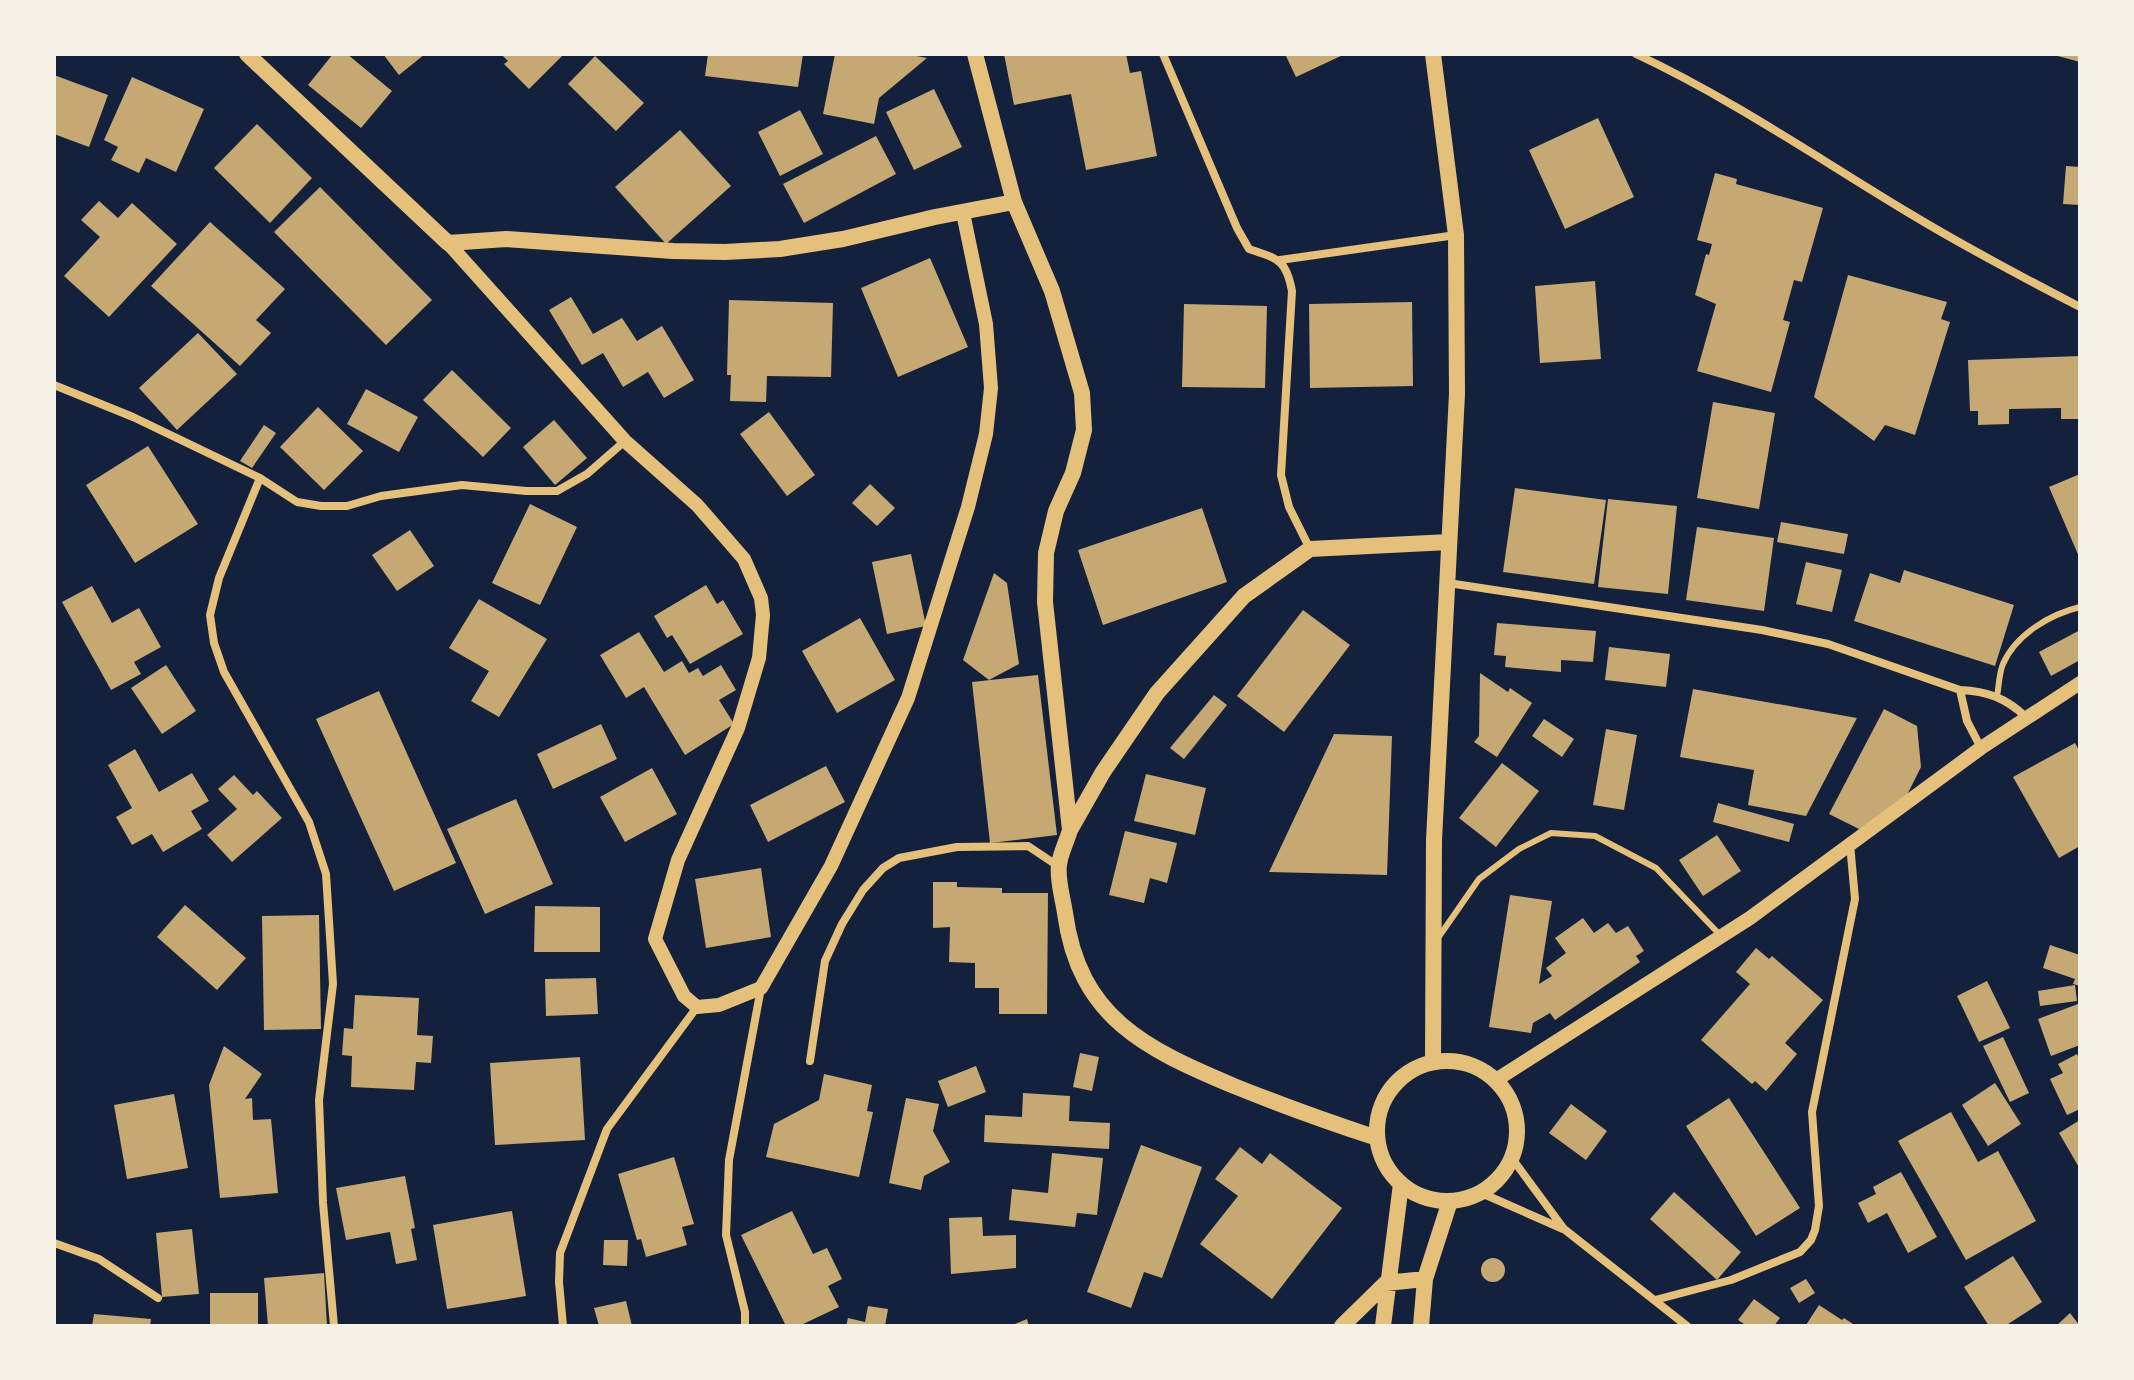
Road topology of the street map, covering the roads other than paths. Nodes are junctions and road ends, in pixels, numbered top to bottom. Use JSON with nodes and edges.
{"nodes":[{"id":1,"x":247,"y":54,"type":"edge"},
{"id":2,"x":975,"y":54,"type":"edge"},
{"id":3,"x":1163,"y":54,"type":"edge"},
{"id":4,"x":1433,"y":54,"type":"edge"},
{"id":5,"x":1636,"y":54,"type":"edge"},
{"id":6,"x":1014,"y":202,"type":"junction"},
{"id":7,"x":963,"y":213,"type":"junction"},
{"id":8,"x":1456,"y":235,"type":"junction"},
{"id":9,"x":448,"y":243,"type":"junction"},
{"id":10,"x":1280,"y":260,"type":"junction"},
{"id":11,"x":2080,"y":307,"type":"edge"},
{"id":12,"x":54,"y":385,"type":"edge"},
{"id":13,"x":625,"y":441,"type":"junction"},
{"id":14,"x":260,"y":478,"type":"junction"},
{"id":15,"x":1449,"y":542,"type":"junction"},
{"id":16,"x":1310,"y":549,"type":"junction"},
{"id":17,"x":1448,"y":583,"type":"junction"},
{"id":18,"x":2080,"y":607,"type":"edge"},
{"id":19,"x":2080,"y":683,"type":"edge"},
{"id":20,"x":1960,"y":690,"type":"junction"},
{"id":21,"x":1997,"y":696,"type":"junction"},
{"id":22,"x":2026,"y":717,"type":"junction"},
{"id":23,"x":1981,"y":748,"type":"junction"},
{"id":24,"x":1070,"y":830,"type":"junction"},
{"id":25,"x":1850,"y":844,"type":"junction"},
{"id":26,"x":1058,"y":866,"type":"junction"},
{"id":27,"x":1721,"y":936,"type":"junction"},
{"id":28,"x":1434,"y":945,"type":"junction"},
{"id":29,"x":761,"y":988,"type":"junction"},
{"id":30,"x":697,"y":1007,"type":"junction"},
{"id":31,"x":810,"y":1061,"type":"dead end"},
{"id":32,"x":1433,"y":1062,"type":"junction"},
{"id":33,"x":1496,"y":1080,"type":"junction"},
{"id":34,"x":1377,"y":1138,"type":"junction"},
{"id":35,"x":1511,"y":1157,"type":"junction"},
{"id":36,"x":1401,"y":1184,"type":"junction"},
{"id":37,"x":1479,"y":1192,"type":"junction"},
{"id":38,"x":1450,"y":1201,"type":"junction"},
{"id":39,"x":1564,"y":1229,"type":"junction"},
{"id":40,"x":54,"y":1243,"type":"edge"},
{"id":41,"x":1425,"y":1279,"type":"junction"},
{"id":42,"x":1386,"y":1283,"type":"junction"},
{"id":43,"x":158,"y":1298,"type":"dead end"},
{"id":44,"x":1655,"y":1300,"type":"junction"},
{"id":45,"x":334,"y":1326,"type":"edge"},
{"id":46,"x":563,"y":1326,"type":"edge"},
{"id":47,"x":745,"y":1326,"type":"edge"},
{"id":48,"x":1342,"y":1326,"type":"edge"},
{"id":49,"x":1383,"y":1326,"type":"edge"},
{"id":50,"x":1421,"y":1326,"type":"edge"},
{"id":51,"x":1687,"y":1326,"type":"edge"}],
"edges":[{"from":1,"to":9,"type":"main road"},
{"from":2,"to":6,"type":"main road"},
{"from":3,"to":10,"type":"street"},
{"from":4,"to":8,"type":"main road"},
{"from":5,"to":11,"type":"street"},
{"from":6,"to":7,"type":"main road"},
{"from":6,"to":24,"type":"main road"},
{"from":7,"to":9,"type":"main road"},
{"from":7,"to":29,"type":"street"},
{"from":8,"to":10,"type":"street"},
{"from":8,"to":15,"type":"main road"},
{"from":9,"to":13,"type":"street"},
{"from":10,"to":16,"type":"street"},
{"from":12,"to":14,"type":"street"},
{"from":13,"to":14,"type":"street"},
{"from":13,"to":30,"type":"street"},
{"from":14,"to":45,"type":"street"},
{"from":15,"to":16,"type":"main road"},
{"from":15,"to":17,"type":"main road"},
{"from":16,"to":24,"type":"main road"},
{"from":17,"to":20,"type":"street"},
{"from":17,"to":28,"type":"main road"},
{"from":18,"to":21,"type":"lane"},
{"from":19,"to":22,"type":"street"},
{"from":20,"to":21,"type":"street"},
{"from":20,"to":23,"type":"street"},
{"from":21,"to":22,"type":"street"},
{"from":22,"to":23,"type":"street"},
{"from":23,"to":25,"type":"street"},
{"from":24,"to":26,"type":"main road"},
{"from":25,"to":27,"type":"street"},
{"from":25,"to":44,"type":"street"},
{"from":26,"to":31,"type":"street"},
{"from":26,"to":34,"type":"main road"},
{"from":27,"to":28,"type":"lane"},
{"from":27,"to":33,"type":"street"},
{"from":28,"to":32,"type":"main road"},
{"from":29,"to":30,"type":"street"},
{"from":29,"to":47,"type":"street"},
{"from":30,"to":46,"type":"street"},
{"from":32,"to":33,"type":"main road"},
{"from":32,"to":34,"type":"main road"},
{"from":33,"to":35,"type":"main road"},
{"from":34,"to":36,"type":"main road"},
{"from":35,"to":37,"type":"main road"},
{"from":35,"to":39,"type":"street"},
{"from":36,"to":38,"type":"main road"},
{"from":36,"to":42,"type":"main road"},
{"from":37,"to":38,"type":"main road"},
{"from":37,"to":39,"type":"street"},
{"from":38,"to":41,"type":"main road"},
{"from":39,"to":44,"type":"street"},
{"from":40,"to":43,"type":"street"},
{"from":41,"to":42,"type":"main road"},
{"from":41,"to":50,"type":"main road"},
{"from":42,"to":48,"type":"main road"},
{"from":42,"to":49,"type":"main road"},
{"from":44,"to":51,"type":"street"}]}
